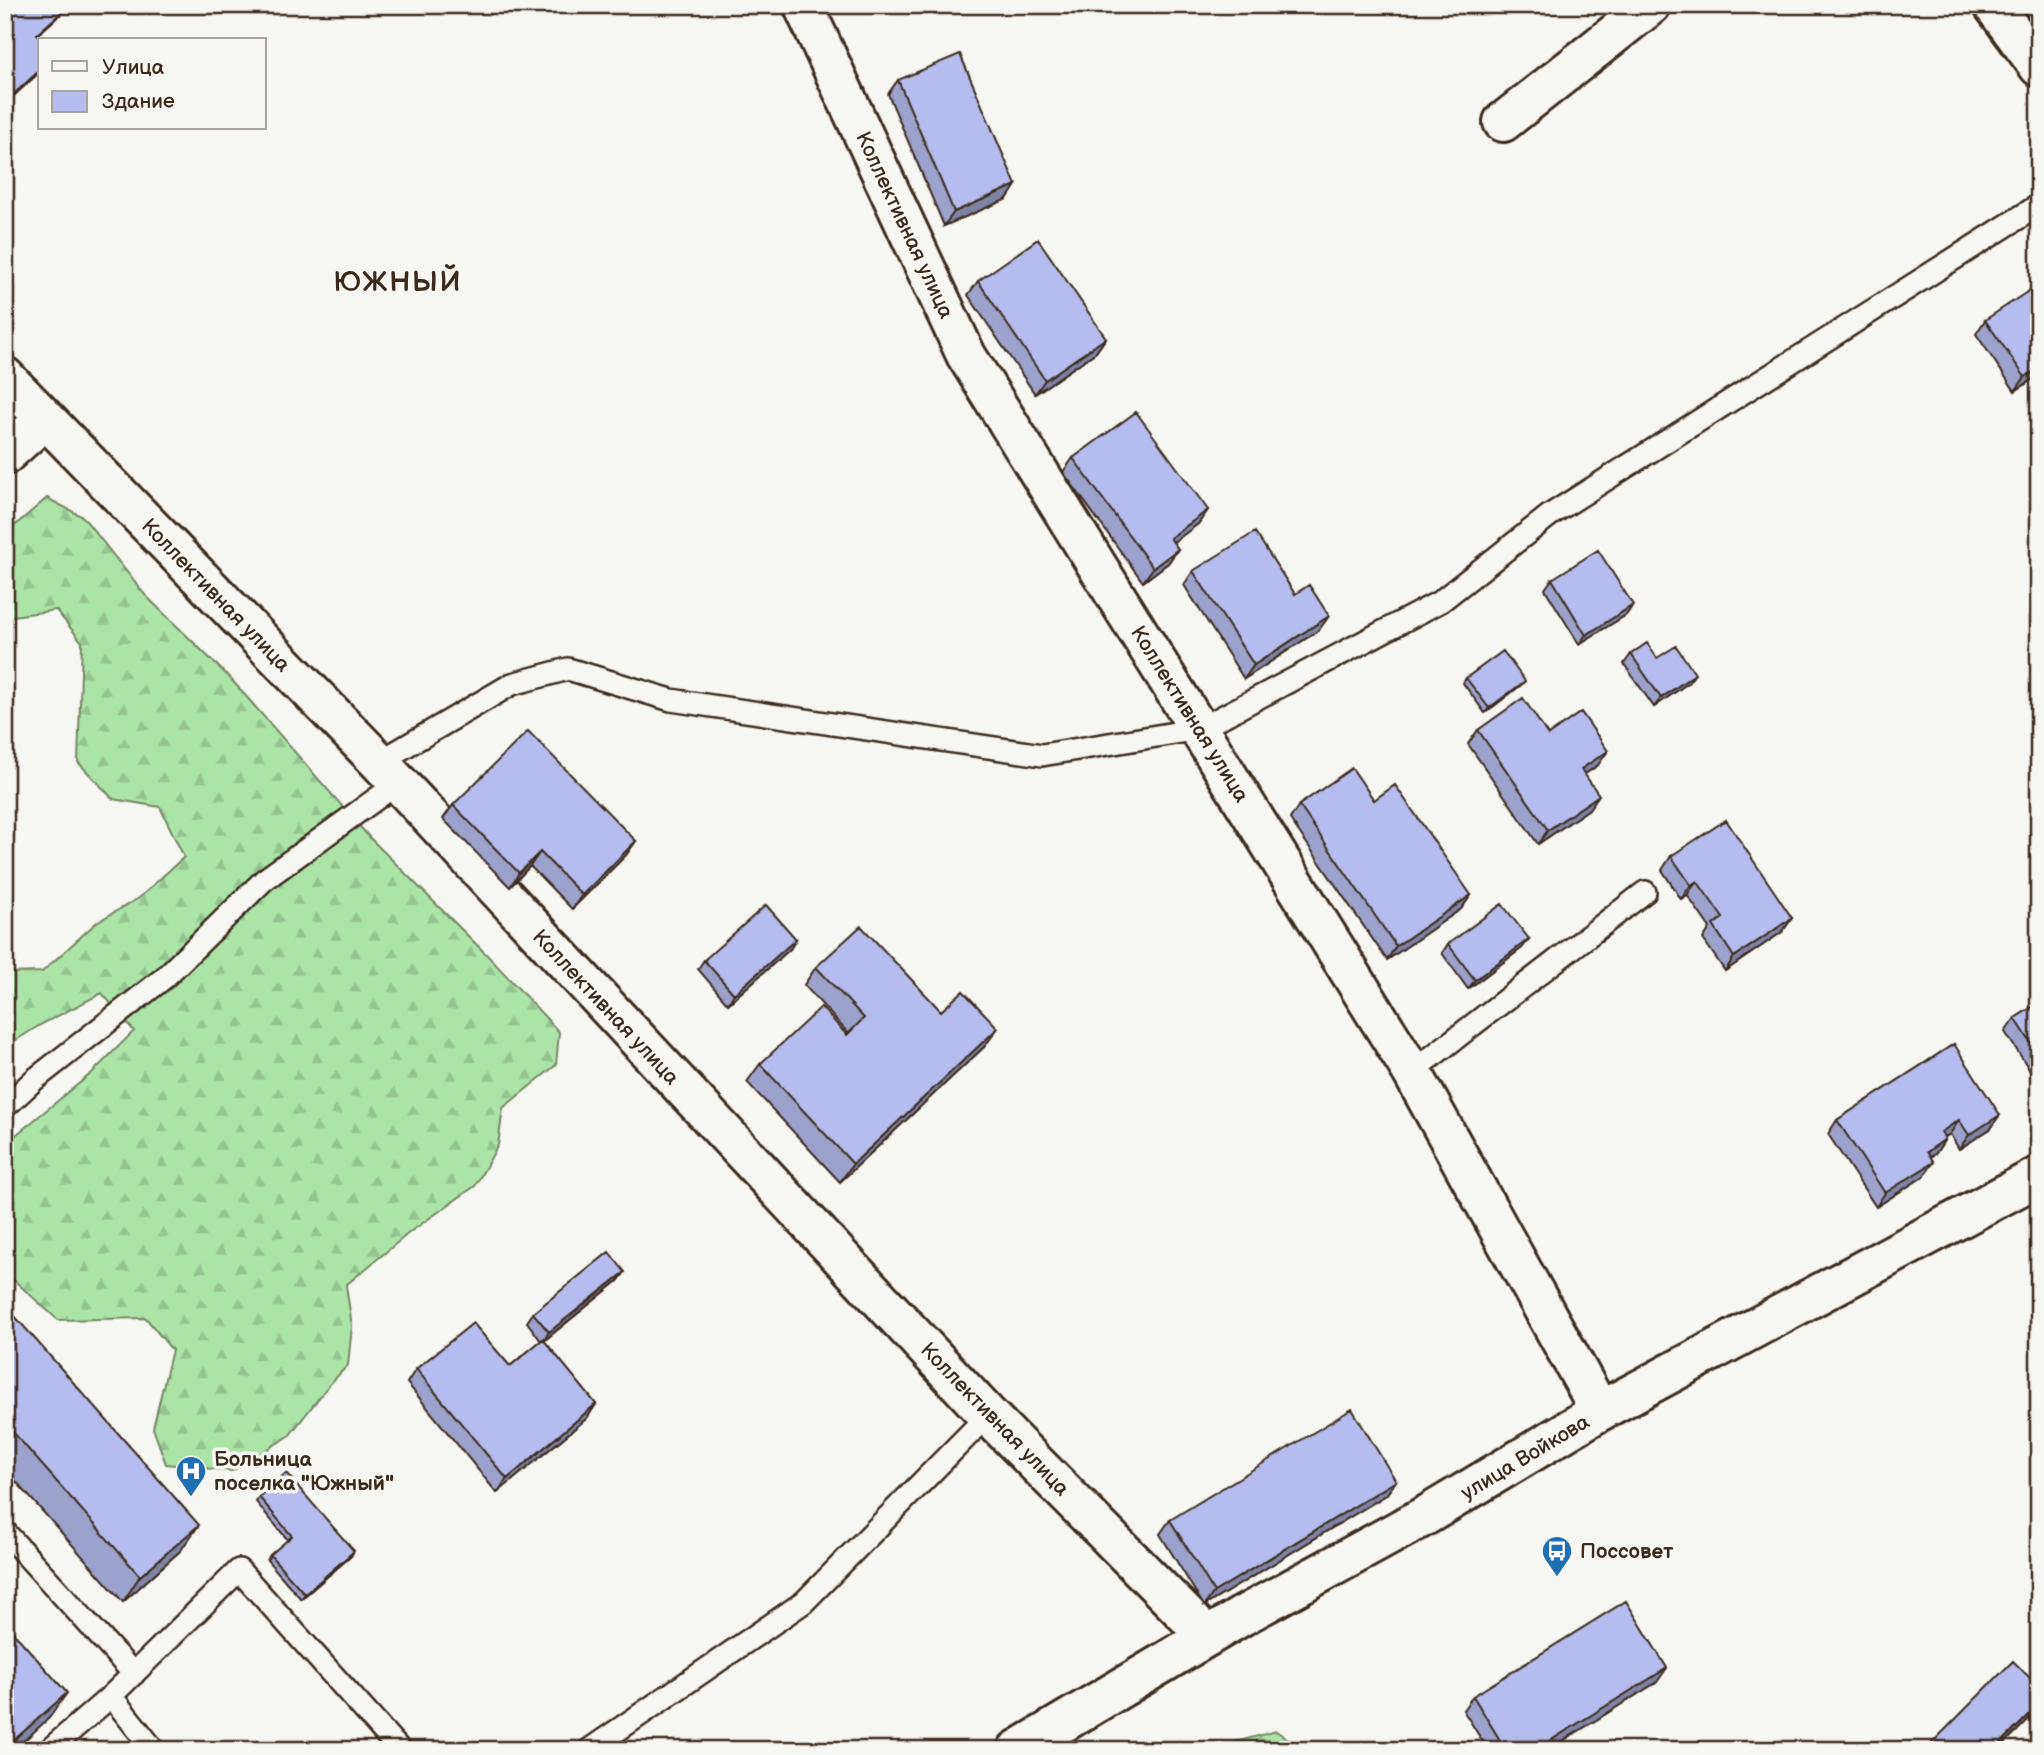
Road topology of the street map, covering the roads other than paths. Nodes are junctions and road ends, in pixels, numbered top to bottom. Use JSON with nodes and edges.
{"nodes":[{"id":1,"x":803,"y":5,"type":"edge"},
{"id":2,"x":1651,"y":5,"type":"edge"},
{"id":3,"x":1993,"y":5,"type":"edge"},
{"id":4,"x":2039,"y":66,"type":"edge"},
{"id":5,"x":1503,"y":122,"type":"dead end"},
{"id":6,"x":2039,"y":205,"type":"edge"},
{"id":7,"x":5,"y":377,"type":"edge"},
{"id":8,"x":44,"y":419,"type":"junction"},
{"id":9,"x":5,"y":455,"type":"edge"},
{"id":10,"x":1199,"y":729,"type":"junction"},
{"id":11,"x":388,"y":772,"type":"junction"},
{"id":12,"x":1645,"y":892,"type":"dead end"},
{"id":13,"x":1412,"y":1072,"type":"junction"},
{"id":14,"x":5,"y":1107,"type":"edge"},
{"id":15,"x":2039,"y":1175,"type":"edge"},
{"id":16,"x":1600,"y":1411,"type":"junction"},
{"id":17,"x":988,"y":1415,"type":"junction"},
{"id":18,"x":5,"y":1532,"type":"edge"},
{"id":19,"x":1207,"y":1636,"type":"junction"},
{"id":20,"x":134,"y":1674,"type":"junction"},
{"id":21,"x":111,"y":1696,"type":"junction"},
{"id":22,"x":49,"y":1750,"type":"edge"},
{"id":23,"x":153,"y":1750,"type":"edge"},
{"id":24,"x":400,"y":1750,"type":"edge"},
{"id":25,"x":589,"y":1750,"type":"edge"},
{"id":26,"x":1017,"y":1750,"type":"edge"}],
"edges":[{"from":1,"to":10,"type":"street","name":"Коллективная улица"},
{"from":2,"to":5,"type":"street"},
{"from":3,"to":4,"type":"street"},
{"from":6,"to":10,"type":"lane"},
{"from":7,"to":8,"type":"street","name":"Коллективная улица"},
{"from":8,"to":9,"type":"street"},
{"from":8,"to":11,"type":"street","name":"Коллективная улица"},
{"from":10,"to":11,"type":"lane"},
{"from":10,"to":13,"type":"street","name":"Коллективная улица"},
{"from":11,"to":14,"type":"lane"},
{"from":11,"to":17,"type":"street","name":"Коллективная улица"},
{"from":12,"to":13,"type":"lane"},
{"from":13,"to":16,"type":"street","name":"Коллективная улица"},
{"from":15,"to":16,"type":"street","name":"улица Войкова"},
{"from":16,"to":19,"type":"street","name":"улица Войкова"},
{"from":17,"to":19,"type":"street","name":"Коллективная улица"},
{"from":17,"to":25,"type":"lane"},
{"from":18,"to":20,"type":"lane"},
{"from":19,"to":26,"type":"street","name":"улица Войкова"},
{"from":20,"to":21,"type":"lane"},
{"from":20,"to":24,"type":"lane"},
{"from":21,"to":22,"type":"lane"},
{"from":21,"to":23,"type":"lane"}]}
